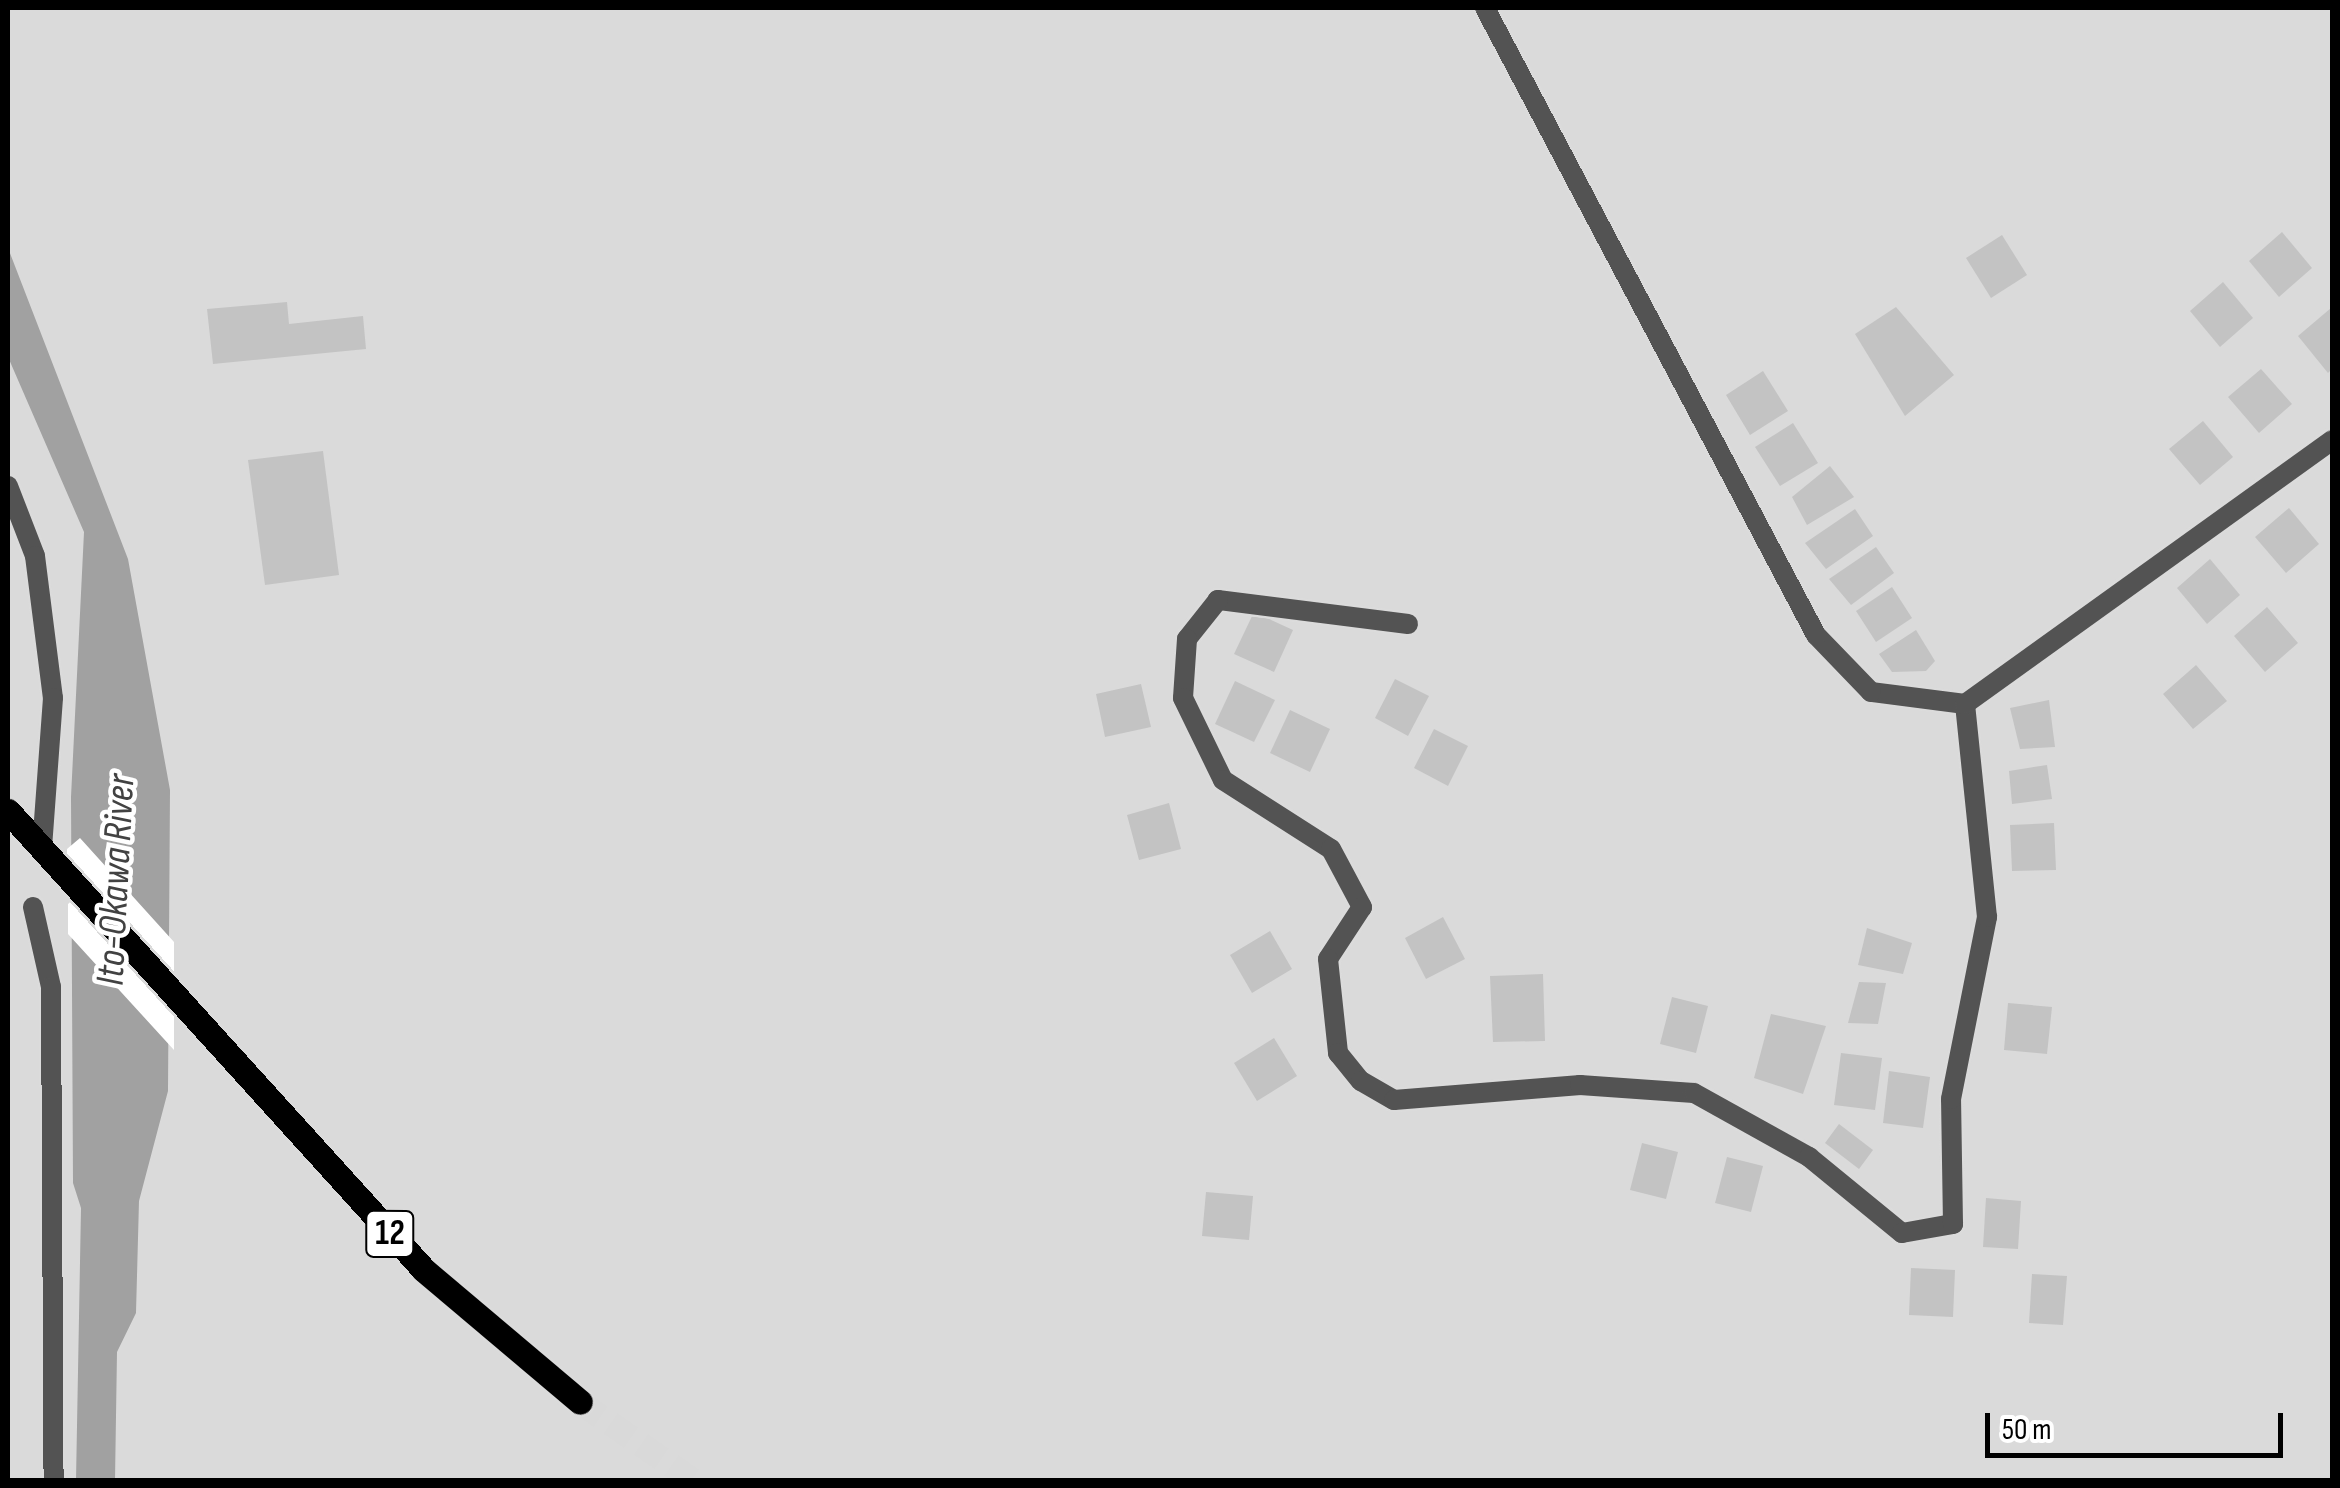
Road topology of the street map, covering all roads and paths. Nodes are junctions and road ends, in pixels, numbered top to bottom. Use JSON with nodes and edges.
{"nodes":[{"id":1,"x":1485,"y":8,"type":"edge"},
{"id":2,"x":2332,"y":440,"type":"edge"},
{"id":3,"x":8,"y":486,"type":"edge"},
{"id":4,"x":1408,"y":624,"type":"dead end"},
{"id":5,"x":1965,"y":704,"type":"junction"},
{"id":6,"x":8,"y":811,"type":"edge"},
{"id":7,"x":42,"y":847,"type":"junction"},
{"id":8,"x":33,"y":907,"type":"dead end"},
{"id":9,"x":580,"y":1402,"type":"tunnel mouth"},
{"id":10,"x":54,"y":1480,"type":"edge"}],
"edges":[{"from":1,"to":5,"type":"street"},
{"from":2,"to":5,"type":"street"},
{"from":3,"to":7,"type":"street"},
{"from":4,"to":5,"type":"street"},
{"from":6,"to":7,"type":"main road","number":"12"},
{"from":7,"to":9,"type":"main road","number":"12"},
{"from":8,"to":10,"type":"street"}]}
